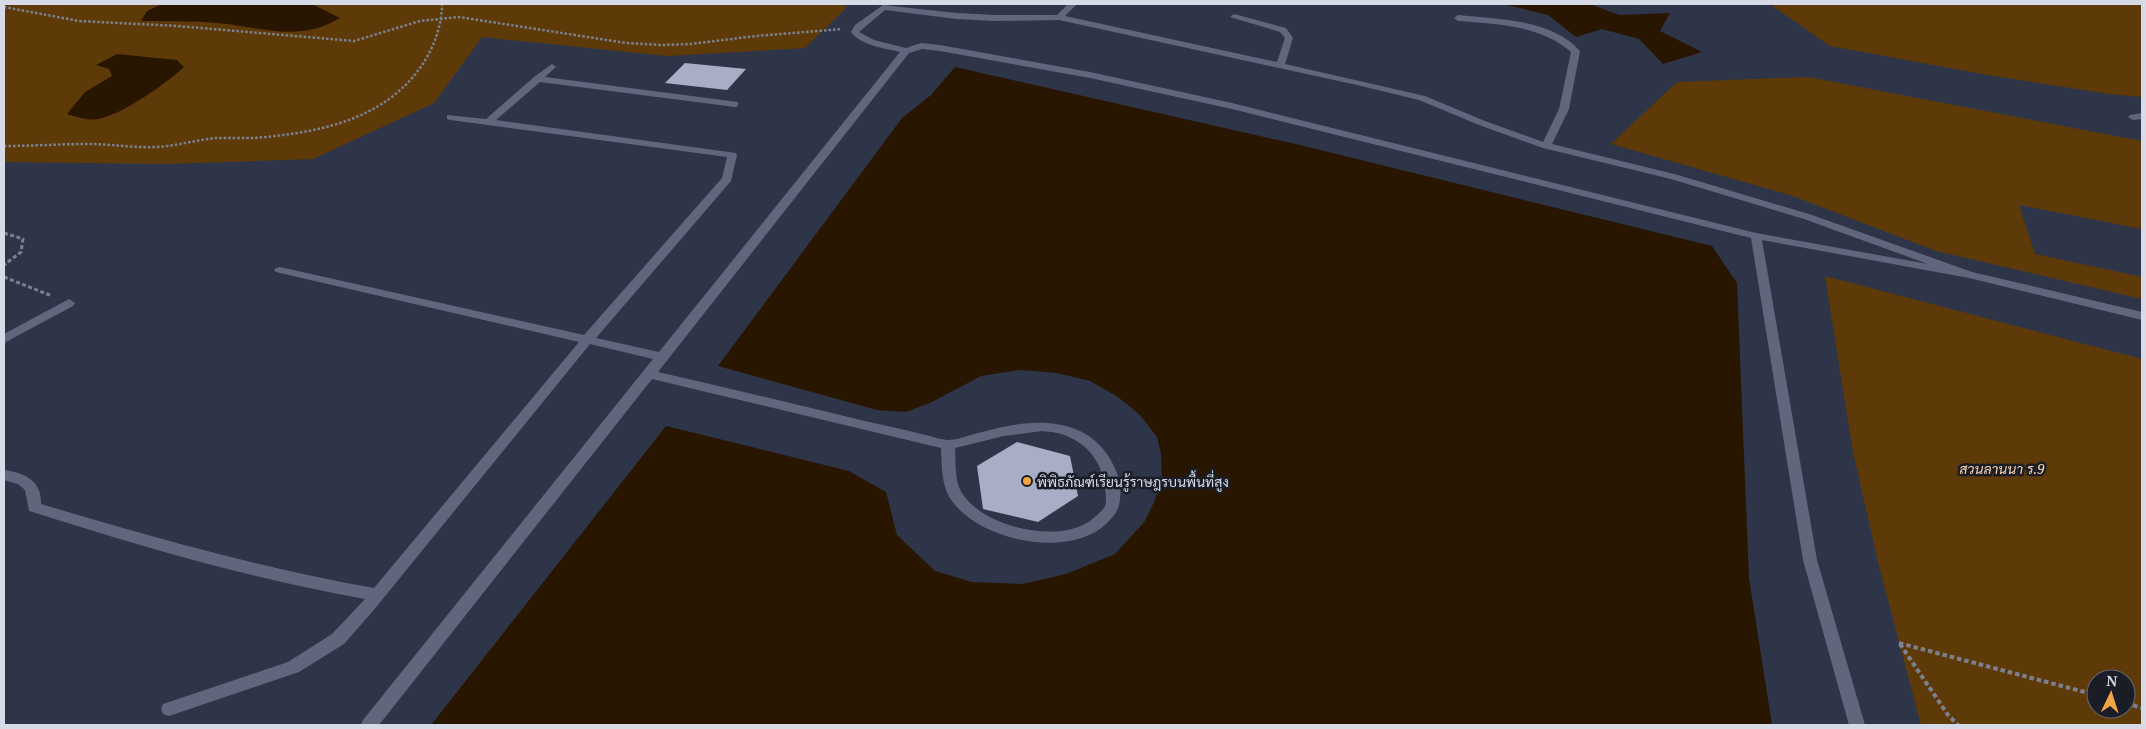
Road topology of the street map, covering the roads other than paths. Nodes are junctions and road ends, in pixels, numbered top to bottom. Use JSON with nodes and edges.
{"nodes":[{"id":1,"x":1073,"y":4,"type":"edge"},
{"id":2,"x":1058,"y":17,"type":"junction"},
{"id":3,"x":1234,"y":17,"type":"dead end"},
{"id":4,"x":1458,"y":18,"type":"dead end"},
{"id":5,"x":906,"y":51,"type":"junction"},
{"id":6,"x":1280,"y":65,"type":"junction"},
{"id":7,"x":552,"y":67,"type":"dead end"},
{"id":8,"x":537,"y":79,"type":"junction"},
{"id":9,"x":735,"y":104,"type":"dead end"},
{"id":10,"x":450,"y":117,"type":"dead end"},
{"id":11,"x":488,"y":122,"type":"junction"},
{"id":12,"x":1546,"y":146,"type":"junction"},
{"id":13,"x":1756,"y":236,"type":"junction"},
{"id":14,"x":280,"y":270,"type":"dead end"},
{"id":15,"x":1969,"y":275,"type":"junction"},
{"id":16,"x":69,"y":303,"type":"road end"},
{"id":17,"x":2142,"y":316,"type":"edge"},
{"id":18,"x":4,"y":339,"type":"edge"},
{"id":19,"x":587,"y":340,"type":"junction"},
{"id":20,"x":662,"y":357,"type":"junction"},
{"id":21,"x":649,"y":374,"type":"junction"},
{"id":22,"x":948,"y":445,"type":"junction"},
{"id":23,"x":4,"y":475,"type":"edge"},
{"id":24,"x":378,"y":595,"type":"junction"},
{"id":25,"x":169,"y":709,"type":"dead end"},
{"id":26,"x":369,"y":725,"type":"edge"},
{"id":27,"x":1857,"y":725,"type":"edge"}],
"edges":[{"from":1,"to":2,"type":"street"},
{"from":2,"to":5,"type":"street"},
{"from":2,"to":6,"type":"street"},
{"from":3,"to":6,"type":"street"},
{"from":4,"to":12,"type":"street"},
{"from":5,"to":13,"type":"street"},
{"from":5,"to":20,"type":"street"},
{"from":6,"to":12,"type":"street"},
{"from":7,"to":8,"type":"street"},
{"from":8,"to":9,"type":"street"},
{"from":8,"to":11,"type":"street"},
{"from":10,"to":11,"type":"street"},
{"from":11,"to":19,"type":"street"},
{"from":12,"to":15,"type":"street"},
{"from":13,"to":15,"type":"street"},
{"from":13,"to":27,"type":"street"},
{"from":14,"to":19,"type":"street"},
{"from":15,"to":17,"type":"street"},
{"from":16,"to":18,"type":"street"},
{"from":19,"to":20,"type":"street"},
{"from":19,"to":24,"type":"street"},
{"from":20,"to":21,"type":"street"},
{"from":21,"to":22,"type":"street"},
{"from":21,"to":26,"type":"street"},
{"from":22,"to":22,"type":"street"},
{"from":23,"to":24,"type":"street"},
{"from":24,"to":25,"type":"street"}]}
